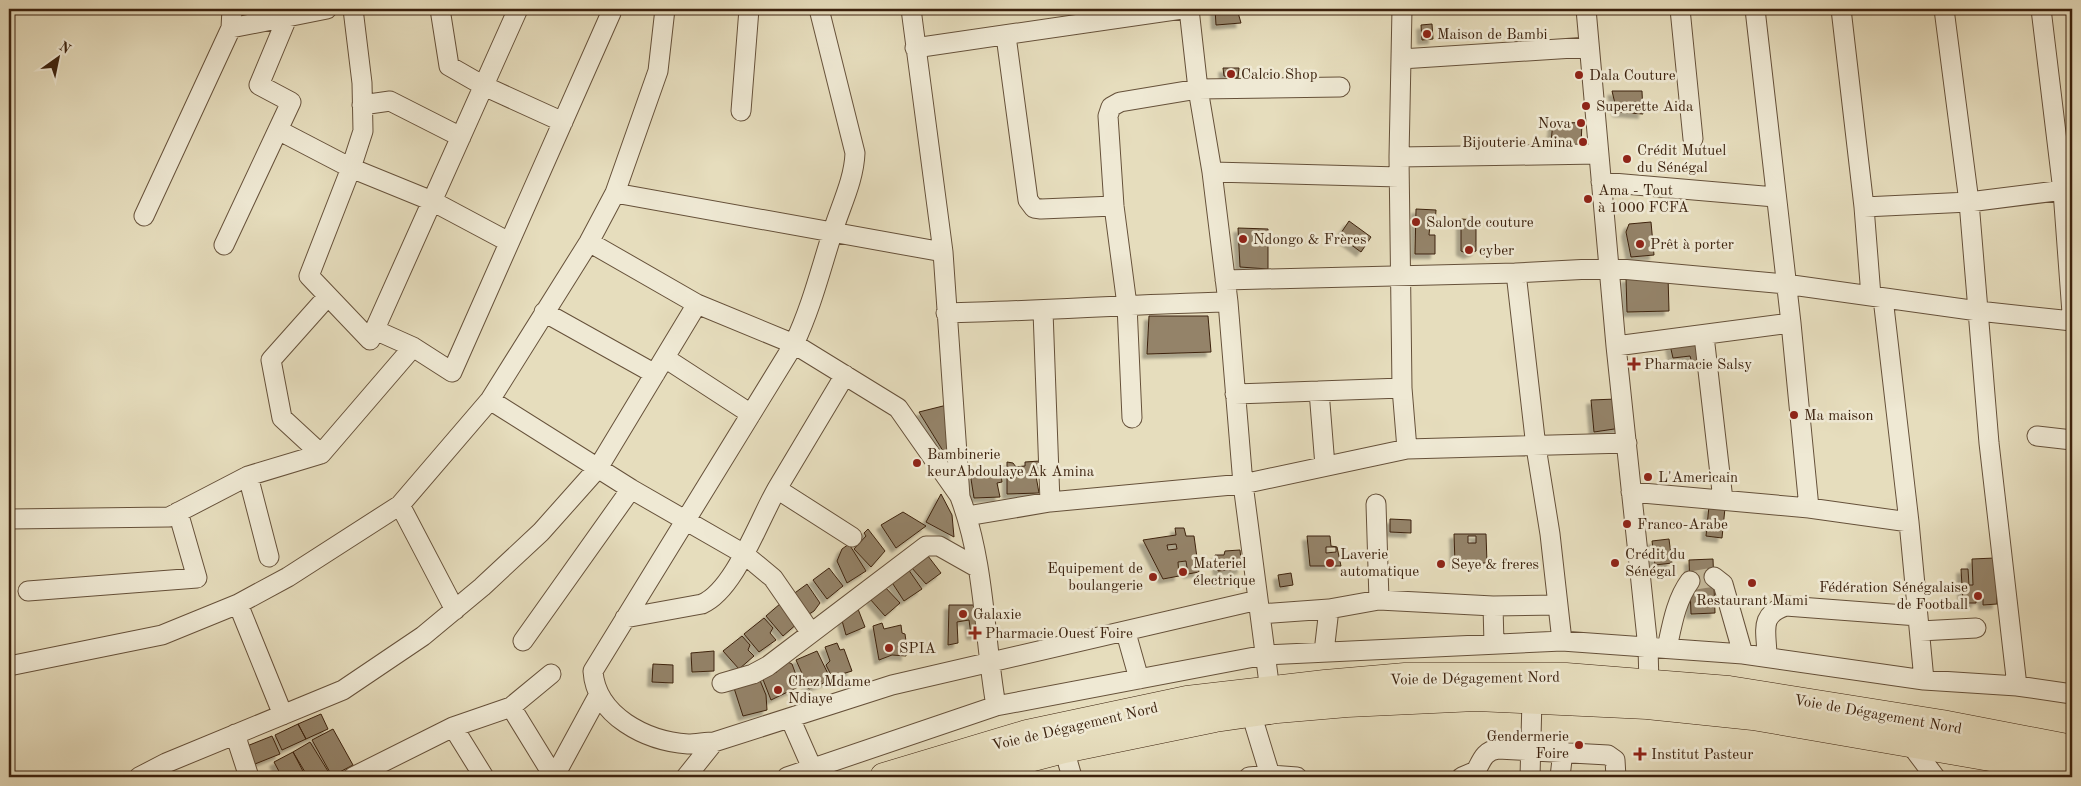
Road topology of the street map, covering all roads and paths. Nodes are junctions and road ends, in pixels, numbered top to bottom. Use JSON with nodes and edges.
{"nodes":[{"id":1,"x":232,"y":9,"type":"edge"},
{"id":2,"x":327,"y":9,"type":"edge"},
{"id":3,"x":353,"y":9,"type":"edge"},
{"id":4,"x":440,"y":9,"type":"edge"},
{"id":5,"x":518,"y":9,"type":"edge"},
{"id":6,"x":609,"y":9,"type":"edge"},
{"id":7,"x":665,"y":9,"type":"edge"},
{"id":8,"x":749,"y":9,"type":"edge"},
{"id":9,"x":819,"y":9,"type":"edge"},
{"id":10,"x":911,"y":9,"type":"edge"},
{"id":11,"x":1182,"y":9,"type":"edge"},
{"id":12,"x":1189,"y":9,"type":"edge"},
{"id":13,"x":1402,"y":9,"type":"edge"},
{"id":14,"x":1586,"y":9,"type":"edge"},
{"id":15,"x":1680,"y":9,"type":"edge"},
{"id":16,"x":1755,"y":9,"type":"edge"},
{"id":17,"x":1842,"y":9,"type":"edge"},
{"id":18,"x":1944,"y":9,"type":"edge"},
{"id":19,"x":2041,"y":9,"type":"edge"},
{"id":20,"x":287,"y":18,"type":"junction"},
{"id":21,"x":231,"y":28,"type":"junction"},
{"id":22,"x":1006,"y":36,"type":"junction"},
{"id":23,"x":1589,"y":47,"type":"junction"},
{"id":24,"x":915,"y":48,"type":"junction"},
{"id":25,"x":1401,"y":59,"type":"junction"},
{"id":26,"x":484,"y":86,"type":"junction"},
{"id":27,"x":1340,"y":87,"type":"dead end"},
{"id":28,"x":1198,"y":89,"type":"junction"},
{"id":29,"x":362,"y":105,"type":"junction"},
{"id":30,"x":742,"y":111,"type":"dead end"},
{"id":31,"x":563,"y":122,"type":"junction"},
{"id":32,"x":278,"y":130,"type":"junction"},
{"id":33,"x":461,"y":137,"type":"junction"},
{"id":34,"x":1693,"y":139,"type":"dead end"},
{"id":35,"x":1599,"y":154,"type":"junction"},
{"id":36,"x":1399,"y":157,"type":"junction"},
{"id":37,"x":351,"y":168,"type":"junction"},
{"id":38,"x":1212,"y":172,"type":"junction"},
{"id":39,"x":1400,"y":177,"type":"junction"},
{"id":40,"x":1601,"y":182,"type":"junction"},
{"id":41,"x":2068,"y":190,"type":"edge"},
{"id":42,"x":615,"y":193,"type":"junction"},
{"id":43,"x":1775,"y":197,"type":"junction"},
{"id":44,"x":432,"y":201,"type":"junction"},
{"id":45,"x":1969,"y":202,"type":"junction"},
{"id":46,"x":1114,"y":206,"type":"junction"},
{"id":47,"x":1864,"y":207,"type":"junction"},
{"id":48,"x":144,"y":216,"type":"dead end"},
{"id":49,"x":832,"y":234,"type":"junction"},
{"id":50,"x":509,"y":242,"type":"junction"},
{"id":51,"x":588,"y":242,"type":"junction"},
{"id":52,"x":224,"y":245,"type":"dead end"},
{"id":53,"x":943,"y":252,"type":"junction"},
{"id":54,"x":1610,"y":268,"type":"junction"},
{"id":55,"x":1516,"y":273,"type":"junction"},
{"id":56,"x":1401,"y":276,"type":"junction"},
{"id":57,"x":1225,"y":280,"type":"junction"},
{"id":58,"x":1785,"y":284,"type":"junction"},
{"id":59,"x":328,"y":296,"type":"junction"},
{"id":60,"x":1877,"y":297,"type":"junction"},
{"id":61,"x":1228,"y":302,"type":"junction"},
{"id":62,"x":697,"y":304,"type":"junction"},
{"id":63,"x":1128,"y":305,"type":"junction"},
{"id":64,"x":1043,"y":311,"type":"junction"},
{"id":65,"x":1978,"y":311,"type":"junction"},
{"id":66,"x":544,"y":312,"type":"junction"},
{"id":67,"x":946,"y":313,"type":"junction"},
{"id":68,"x":2072,"y":313,"type":"edge"},
{"id":69,"x":2072,"y":321,"type":"edge"},
{"id":70,"x":1791,"y":323,"type":"junction"},
{"id":71,"x":375,"y":330,"type":"junction"},
{"id":72,"x":1704,"y":336,"type":"junction"},
{"id":73,"x":794,"y":344,"type":"junction"},
{"id":74,"x":1616,"y":346,"type":"junction"},
{"id":75,"x":413,"y":347,"type":"junction"},
{"id":76,"x":660,"y":366,"type":"junction"},
{"id":77,"x":845,"y":375,"type":"junction"},
{"id":78,"x":1402,"y":388,"type":"junction"},
{"id":79,"x":1320,"y":391,"type":"junction"},
{"id":80,"x":1236,"y":394,"type":"junction"},
{"id":81,"x":490,"y":400,"type":"junction"},
{"id":82,"x":751,"y":414,"type":"junction"},
{"id":83,"x":1132,"y":418,"type":"dead end"},
{"id":84,"x":2037,"y":436,"type":"dead end"},
{"id":85,"x":2072,"y":440,"type":"edge"},
{"id":86,"x":1627,"y":443,"type":"junction"},
{"id":87,"x":1536,"y":447,"type":"junction"},
{"id":88,"x":1407,"y":450,"type":"junction"},
{"id":89,"x":321,"y":454,"type":"junction"},
{"id":90,"x":1325,"y":466,"type":"junction"},
{"id":91,"x":598,"y":468,"type":"junction"},
{"id":92,"x":248,"y":476,"type":"junction"},
{"id":93,"x":1243,"y":484,"type":"junction"},
{"id":94,"x":631,"y":489,"type":"junction"},
{"id":95,"x":777,"y":490,"type":"junction"},
{"id":96,"x":1631,"y":492,"type":"junction"},
{"id":97,"x":960,"y":496,"type":"junction"},
{"id":98,"x":1724,"y":500,"type":"junction"},
{"id":99,"x":1050,"y":502,"type":"junction"},
{"id":100,"x":1376,"y":504,"type":"dead end"},
{"id":101,"x":400,"y":505,"type":"junction"},
{"id":102,"x":1809,"y":508,"type":"junction"},
{"id":103,"x":178,"y":512,"type":"junction"},
{"id":104,"x":967,"y":516,"type":"junction"},
{"id":105,"x":10,"y":519,"type":"dead end"},
{"id":106,"x":686,"y":520,"type":"junction"},
{"id":107,"x":1909,"y":522,"type":"junction"},
{"id":108,"x":852,"y":538,"type":"dead end"},
{"id":109,"x":744,"y":554,"type":"junction"},
{"id":110,"x":269,"y":558,"type":"dead end"},
{"id":111,"x":978,"y":568,"type":"junction"},
{"id":112,"x":1714,"y":577,"type":"dead end"},
{"id":113,"x":1690,"y":581,"type":"dead end"},
{"id":114,"x":28,"y":591,"type":"dead end"},
{"id":115,"x":1380,"y":600,"type":"junction"},
{"id":116,"x":238,"y":604,"type":"junction"},
{"id":117,"x":1558,"y":605,"type":"junction"},
{"id":118,"x":1493,"y":606,"type":"junction"},
{"id":119,"x":1259,"y":607,"type":"junction"},
{"id":120,"x":1329,"y":609,"type":"junction"},
{"id":121,"x":455,"y":610,"type":"junction"},
{"id":122,"x":625,"y":618,"type":"junction"},
{"id":123,"x":1919,"y":624,"type":"junction"},
{"id":124,"x":1976,"y":628,"type":"dead end"},
{"id":125,"x":811,"y":633,"type":"junction"},
{"id":126,"x":1126,"y":633,"type":"junction"},
{"id":127,"x":523,"y":641,"type":"dead end"},
{"id":128,"x":1562,"y":641,"type":"junction"},
{"id":129,"x":1494,"y":644,"type":"junction"},
{"id":130,"x":1648,"y":648,"type":"junction"},
{"id":131,"x":1667,"y":648,"type":"junction"},
{"id":132,"x":1324,"y":652,"type":"junction"},
{"id":133,"x":1743,"y":654,"type":"junction"},
{"id":134,"x":1265,"y":655,"type":"junction"},
{"id":135,"x":1768,"y":657,"type":"junction"},
{"id":136,"x":989,"y":663,"type":"junction"},
{"id":137,"x":9,"y":666,"type":"edge"},
{"id":138,"x":551,"y":674,"type":"dead end"},
{"id":139,"x":1139,"y":679,"type":"junction"},
{"id":140,"x":1924,"y":680,"type":"junction"},
{"id":141,"x":722,"y":683,"type":"dead end"},
{"id":142,"x":1649,"y":683,"type":"junction"},
{"id":143,"x":2017,"y":686,"type":"junction"},
{"id":144,"x":1270,"y":690,"type":"junction"},
{"id":145,"x":2072,"y":694,"type":"edge"},
{"id":146,"x":598,"y":696,"type":"junction"},
{"id":147,"x":1532,"y":699,"type":"junction"},
{"id":148,"x":996,"y":706,"type":"junction"},
{"id":149,"x":511,"y":707,"type":"junction"},
{"id":150,"x":1251,"y":713,"type":"junction"},
{"id":151,"x":283,"y":715,"type":"junction"},
{"id":152,"x":790,"y":718,"type":"junction"},
{"id":153,"x":453,"y":727,"type":"junction"},
{"id":154,"x":235,"y":734,"type":"junction"},
{"id":155,"x":1908,"y":741,"type":"junction"},
{"id":156,"x":714,"y":742,"type":"junction"},
{"id":157,"x":1064,"y":749,"type":"junction"},
{"id":158,"x":2072,"y":749,"type":"edge"},
{"id":159,"x":1529,"y":750,"type":"junction"},
{"id":160,"x":1563,"y":751,"type":"junction"},
{"id":161,"x":812,"y":768,"type":"junction"},
{"id":162,"x":2018,"y":770,"type":"edge"},
{"id":163,"x":2072,"y":771,"type":"edge"},
{"id":164,"x":1270,"y":775,"type":"junction"},
{"id":165,"x":359,"y":776,"type":"edge"},
{"id":166,"x":139,"y":777,"type":"edge"},
{"id":167,"x":249,"y":777,"type":"edge"},
{"id":168,"x":484,"y":777,"type":"edge"},
{"id":169,"x":554,"y":777,"type":"edge"},
{"id":170,"x":686,"y":777,"type":"edge"},
{"id":171,"x":787,"y":777,"type":"edge"},
{"id":172,"x":884,"y":777,"type":"edge"},
{"id":173,"x":957,"y":777,"type":"edge"},
{"id":174,"x":1072,"y":777,"type":"edge"},
{"id":175,"x":1249,"y":777,"type":"edge"},
{"id":176,"x":1297,"y":777,"type":"edge"},
{"id":177,"x":1462,"y":777,"type":"edge"},
{"id":178,"x":1530,"y":777,"type":"edge"},
{"id":179,"x":1560,"y":777,"type":"edge"},
{"id":180,"x":1616,"y":777,"type":"edge"},
{"id":181,"x":1935,"y":777,"type":"edge"}],
"edges":[{"from":1,"to":21,"type":"street"},
{"from":2,"to":20,"type":"street"},
{"from":3,"to":29,"type":"street"},
{"from":4,"to":26,"type":"street"},
{"from":5,"to":26,"type":"street"},
{"from":6,"to":31,"type":"street"},
{"from":7,"to":42,"type":"street"},
{"from":8,"to":30,"type":"street"},
{"from":9,"to":49,"type":"street"},
{"from":10,"to":24,"type":"street"},
{"from":11,"to":22,"type":"street"},
{"from":12,"to":28,"type":"street"},
{"from":13,"to":25,"type":"street"},
{"from":14,"to":23,"type":"street"},
{"from":15,"to":34,"type":"street"},
{"from":16,"to":43,"type":"street"},
{"from":17,"to":47,"type":"street"},
{"from":18,"to":45,"type":"street"},
{"from":19,"to":41,"type":"street"},
{"from":20,"to":21,"type":"street"},
{"from":20,"to":32,"type":"street"},
{"from":21,"to":48,"type":"street"},
{"from":22,"to":24,"type":"street"},
{"from":22,"to":46,"type":"street"},
{"from":23,"to":25,"type":"street"},
{"from":23,"to":35,"type":"street"},
{"from":24,"to":53,"type":"street"},
{"from":25,"to":36,"type":"street"},
{"from":26,"to":31,"type":"street"},
{"from":26,"to":33,"type":"street"},
{"from":27,"to":28,"type":"street"},
{"from":28,"to":38,"type":"street"},
{"from":28,"to":46,"type":"street"},
{"from":29,"to":33,"type":"street"},
{"from":29,"to":37,"type":"street"},
{"from":31,"to":50,"type":"street"},
{"from":32,"to":37,"type":"street"},
{"from":32,"to":52,"type":"street"},
{"from":33,"to":44,"type":"street"},
{"from":35,"to":36,"type":"street"},
{"from":35,"to":40,"type":"street"},
{"from":36,"to":39,"type":"street"},
{"from":37,"to":44,"type":"street"},
{"from":37,"to":59,"type":"street"},
{"from":38,"to":39,"type":"street"},
{"from":38,"to":57,"type":"street"},
{"from":39,"to":56,"type":"street"},
{"from":40,"to":43,"type":"street"},
{"from":40,"to":54,"type":"street"},
{"from":41,"to":45,"type":"street"},
{"from":41,"to":68,"type":"street"},
{"from":42,"to":49,"type":"street"},
{"from":42,"to":51,"type":"street"},
{"from":43,"to":58,"type":"street"},
{"from":44,"to":50,"type":"street"},
{"from":44,"to":71,"type":"street"},
{"from":45,"to":47,"type":"street"},
{"from":45,"to":65,"type":"street"},
{"from":46,"to":63,"type":"street"},
{"from":47,"to":60,"type":"street"},
{"from":49,"to":53,"type":"street"},
{"from":49,"to":73,"type":"street"},
{"from":50,"to":75,"type":"street"},
{"from":51,"to":62,"type":"street"},
{"from":51,"to":66,"type":"street"},
{"from":53,"to":67,"type":"street"},
{"from":54,"to":55,"type":"street"},
{"from":54,"to":58,"type":"street"},
{"from":54,"to":74,"type":"street"},
{"from":55,"to":56,"type":"street"},
{"from":55,"to":87,"type":"street"},
{"from":56,"to":57,"type":"street"},
{"from":56,"to":78,"type":"street"},
{"from":57,"to":61,"type":"street"},
{"from":58,"to":60,"type":"street"},
{"from":58,"to":70,"type":"street"},
{"from":59,"to":71,"type":"street"},
{"from":59,"to":89,"type":"street"},
{"from":60,"to":65,"type":"street"},
{"from":60,"to":107,"type":"street"},
{"from":61,"to":63,"type":"street"},
{"from":61,"to":80,"type":"street"},
{"from":62,"to":73,"type":"street"},
{"from":62,"to":76,"type":"street"},
{"from":63,"to":64,"type":"street"},
{"from":63,"to":83,"type":"street"},
{"from":64,"to":67,"type":"street"},
{"from":64,"to":99,"type":"street"},
{"from":65,"to":69,"type":"street"},
{"from":65,"to":143,"type":"street"},
{"from":66,"to":76,"type":"street"},
{"from":66,"to":81,"type":"street"},
{"from":67,"to":97,"type":"street"},
{"from":70,"to":72,"type":"street"},
{"from":70,"to":102,"type":"street"},
{"from":71,"to":75,"type":"street"},
{"from":72,"to":74,"type":"street"},
{"from":72,"to":98,"type":"street"},
{"from":73,"to":77,"type":"street"},
{"from":73,"to":82,"type":"street"},
{"from":74,"to":86,"type":"street"},
{"from":75,"to":89,"type":"street"},
{"from":76,"to":82,"type":"street"},
{"from":76,"to":91,"type":"street"},
{"from":77,"to":95,"type":"street"},
{"from":77,"to":97,"type":"street"},
{"from":78,"to":79,"type":"street"},
{"from":78,"to":88,"type":"street"},
{"from":79,"to":80,"type":"street"},
{"from":79,"to":90,"type":"street"},
{"from":80,"to":93,"type":"street"},
{"from":81,"to":91,"type":"street"},
{"from":81,"to":101,"type":"street"},
{"from":82,"to":106,"type":"street"},
{"from":84,"to":85,"type":"street"},
{"from":86,"to":87,"type":"street"},
{"from":86,"to":96,"type":"street"},
{"from":87,"to":88,"type":"street"},
{"from":87,"to":117,"type":"street"},
{"from":88,"to":90,"type":"street"},
{"from":89,"to":92,"type":"street"},
{"from":90,"to":93,"type":"street"},
{"from":91,"to":94,"type":"street"},
{"from":91,"to":121,"type":"street"},
{"from":92,"to":103,"type":"street"},
{"from":92,"to":110,"type":"street"},
{"from":93,"to":99,"type":"street"},
{"from":93,"to":119,"type":"street"},
{"from":94,"to":106,"type":"street"},
{"from":94,"to":127,"type":"street"},
{"from":95,"to":108,"type":"street"},
{"from":95,"to":109,"type":"street"},
{"from":96,"to":98,"type":"street"},
{"from":96,"to":130,"type":"street"},
{"from":97,"to":104,"type":"street"},
{"from":98,"to":102,"type":"street"},
{"from":99,"to":104,"type":"street"},
{"from":100,"to":115,"type":"street"},
{"from":101,"to":116,"type":"street"},
{"from":101,"to":121,"type":"street"},
{"from":102,"to":107,"type":"street"},
{"from":103,"to":105,"type":"street"},
{"from":103,"to":114,"type":"street"},
{"from":104,"to":111,"type":"street"},
{"from":106,"to":109,"type":"street"},
{"from":106,"to":122,"type":"street"},
{"from":107,"to":123,"type":"street"},
{"from":109,"to":122,"type":"street"},
{"from":109,"to":125,"type":"street"},
{"from":111,"to":125,"type":"street"},
{"from":111,"to":136,"type":"street"},
{"from":112,"to":133,"type":"street"},
{"from":113,"to":131,"type":"street"},
{"from":115,"to":118,"type":"street"},
{"from":115,"to":120,"type":"street"},
{"from":116,"to":137,"type":"street"},
{"from":116,"to":151,"type":"street"},
{"from":117,"to":118,"type":"street"},
{"from":117,"to":128,"type":"street"},
{"from":118,"to":129,"type":"street"},
{"from":119,"to":120,"type":"street"},
{"from":119,"to":126,"type":"street"},
{"from":119,"to":134,"type":"street"},
{"from":120,"to":132,"type":"street"},
{"from":121,"to":151,"type":"street"},
{"from":122,"to":146,"type":"street"},
{"from":123,"to":124,"type":"street"},
{"from":123,"to":135,"type":"street"},
{"from":123,"to":140,"type":"street"},
{"from":125,"to":141,"type":"street"},
{"from":126,"to":136,"type":"street"},
{"from":126,"to":139,"type":"street"},
{"from":128,"to":129,"type":"street"},
{"from":128,"to":130,"type":"street"},
{"from":129,"to":132,"type":"street"},
{"from":130,"to":131,"type":"street"},
{"from":130,"to":142,"type":"street"},
{"from":131,"to":133,"type":"street"},
{"from":132,"to":134,"type":"street"},
{"from":133,"to":135,"type":"street"},
{"from":134,"to":139,"type":"street"},
{"from":134,"to":144,"type":"street"},
{"from":135,"to":140,"type":"street"},
{"from":136,"to":148,"type":"street"},
{"from":136,"to":152,"type":"street"},
{"from":138,"to":149,"type":"street"},
{"from":139,"to":148,"type":"street"},
{"from":140,"to":143,"type":"street"},
{"from":142,"to":144,"type":"highway","name":"Voie de Dégagement Nord"},
{"from":142,"to":158,"type":"highway","name":"Voie de Dégagement Nord"},
{"from":143,"to":145,"type":"street"},
{"from":144,"to":172,"type":"highway","name":"Voie de Dégagement Nord"},
{"from":146,"to":156,"type":"street"},
{"from":146,"to":169,"type":"street"},
{"from":147,"to":150,"type":"highway","name":"Voie de Dégagement Nord"},
{"from":147,"to":155,"type":"highway","name":"Voie de Dégagement Nord"},
{"from":147,"to":159,"type":"street"},
{"from":148,"to":161,"type":"street"},
{"from":149,"to":153,"type":"street"},
{"from":149,"to":169,"type":"street"},
{"from":150,"to":157,"type":"highway","name":"Voie de Dégagement Nord"},
{"from":150,"to":164,"type":"street"},
{"from":151,"to":154,"type":"street"},
{"from":152,"to":156,"type":"street"},
{"from":152,"to":161,"type":"street"},
{"from":153,"to":165,"type":"street"},
{"from":153,"to":168,"type":"street"},
{"from":154,"to":166,"type":"street"},
{"from":154,"to":167,"type":"street"},
{"from":155,"to":162,"type":"highway","name":"Voie de Dégagement Nord"},
{"from":155,"to":181,"type":"street"},
{"from":156,"to":170,"type":"street"},
{"from":157,"to":173,"type":"highway","name":"Voie de Dégagement Nord"},
{"from":157,"to":174,"type":"street"},
{"from":159,"to":160,"type":"street"},
{"from":159,"to":177,"type":"street"},
{"from":159,"to":178,"type":"street"},
{"from":160,"to":179,"type":"street"},
{"from":160,"to":180,"type":"street"},
{"from":161,"to":171,"type":"street"},
{"from":162,"to":163,"type":"highway","name":"Voie de Dégagement Nord"},
{"from":164,"to":175,"type":"street"},
{"from":164,"to":176,"type":"street"}]}
